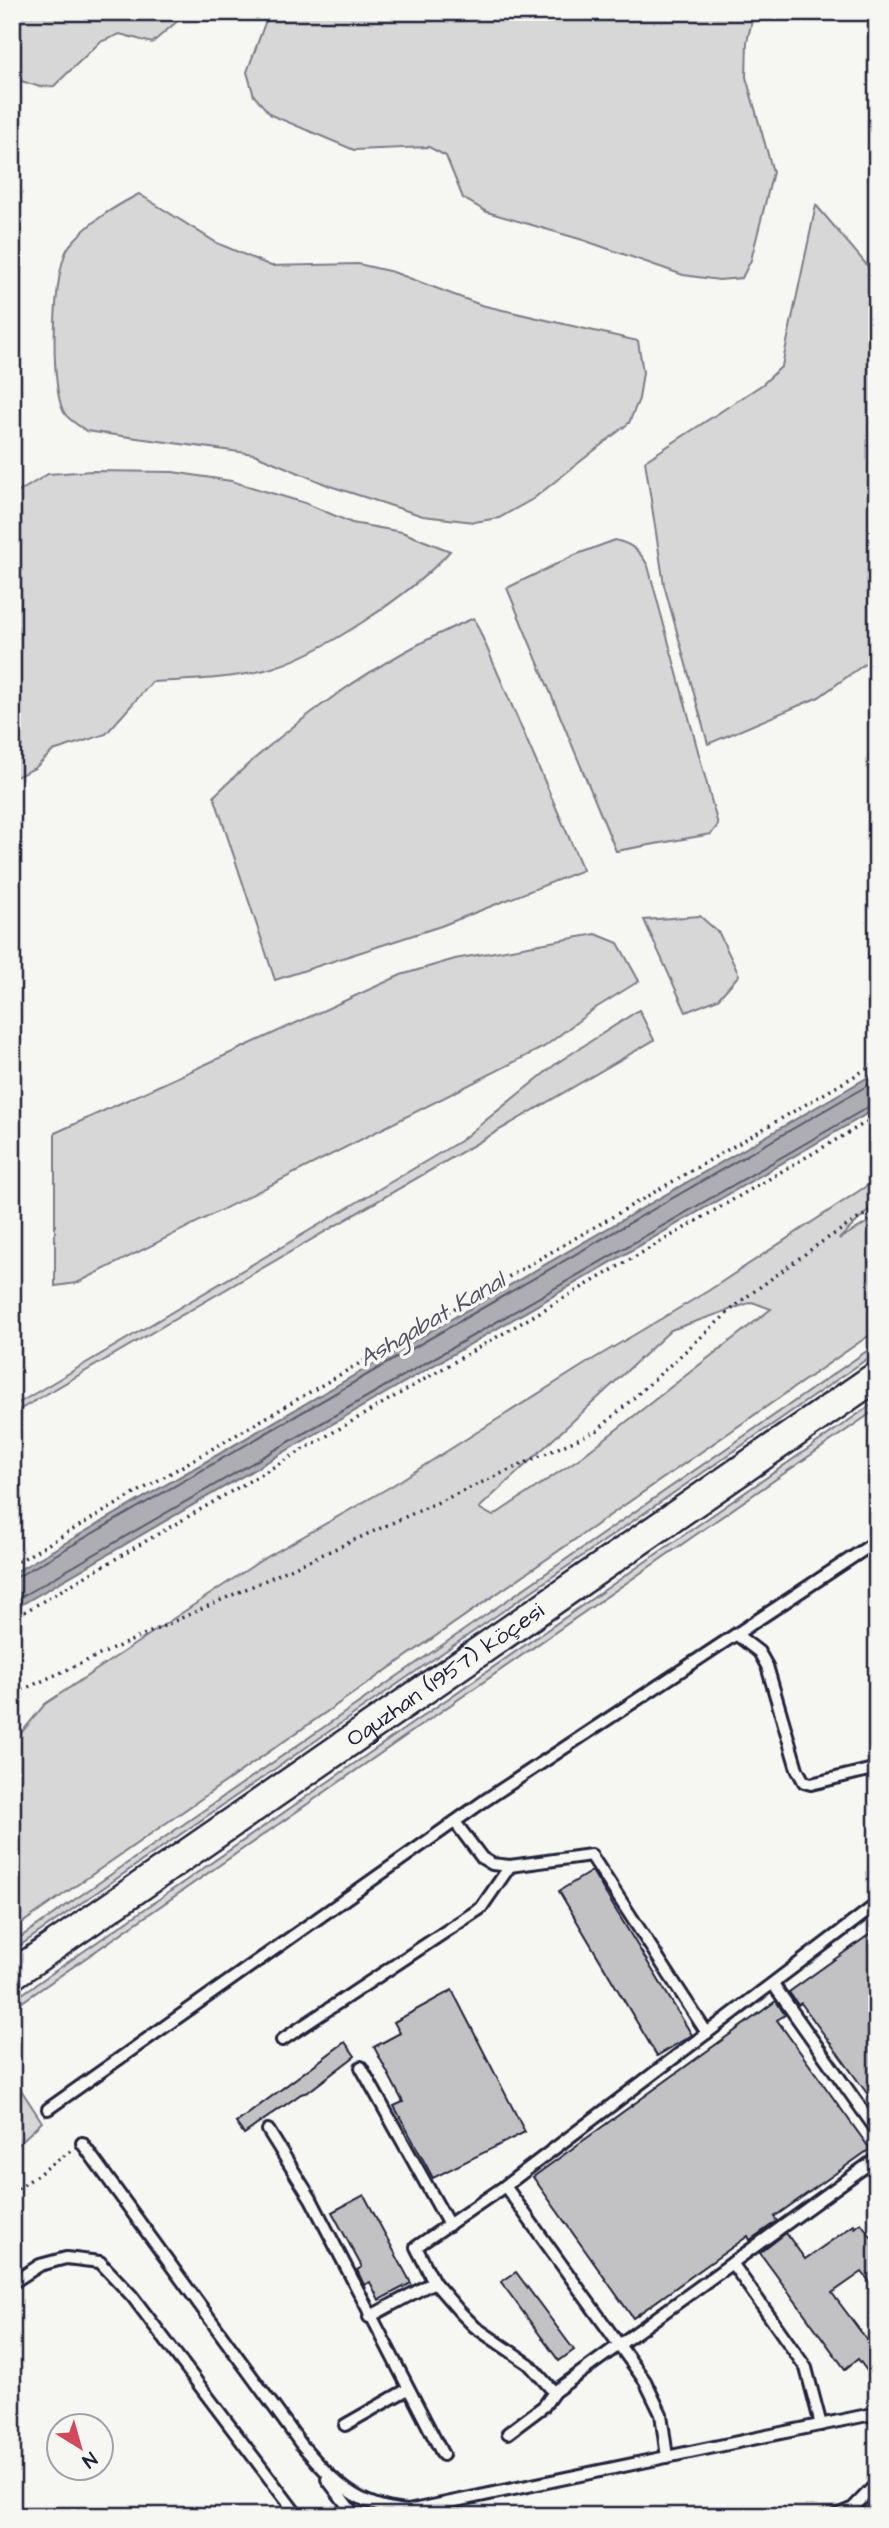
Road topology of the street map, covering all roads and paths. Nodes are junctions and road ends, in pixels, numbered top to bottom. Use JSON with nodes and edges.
{"nodes":[{"id":1,"x":877,"y":1063,"type":"edge"},
{"id":2,"x":877,"y":1116,"type":"edge"},
{"id":3,"x":877,"y":1208,"type":"edge"},
{"id":4,"x":877,"y":1376,"type":"edge"},
{"id":5,"x":877,"y":1541,"type":"edge"},
{"id":6,"x":12,"y":1565,"type":"edge"},
{"id":7,"x":12,"y":1619,"type":"edge"},
{"id":8,"x":737,"y":1634,"type":"junction"},
{"id":9,"x":22,"y":1690,"type":"dead end"},
{"id":10,"x":877,"y":1768,"type":"edge"},
{"id":11,"x":455,"y":1822,"type":"junction"},
{"id":12,"x":510,"y":1867,"type":"junction"},
{"id":13,"x":877,"y":1905,"type":"edge"},
{"id":14,"x":12,"y":1975,"type":"edge"},
{"id":15,"x":773,"y":1983,"type":"junction"},
{"id":16,"x":707,"y":2033,"type":"junction"},
{"id":17,"x":282,"y":2040,"type":"dead end"},
{"id":18,"x":361,"y":2067,"type":"dead end"},
{"id":19,"x":48,"y":2109,"type":"dead end"},
{"id":20,"x":268,"y":2130,"type":"dead end"},
{"id":21,"x":877,"y":2131,"type":"edge"},
{"id":22,"x":82,"y":2143,"type":"joint"},
{"id":23,"x":877,"y":2158,"type":"edge"},
{"id":24,"x":505,"y":2186,"type":"junction"},
{"id":25,"x":12,"y":2193,"type":"edge"},
{"id":26,"x":449,"y":2225,"type":"junction"},
{"id":27,"x":732,"y":2263,"type":"junction"},
{"id":28,"x":434,"y":2282,"type":"junction"},
{"id":29,"x":12,"y":2283,"type":"edge"},
{"id":30,"x":369,"y":2317,"type":"junction"},
{"id":31,"x":619,"y":2345,"type":"junction"},
{"id":32,"x":408,"y":2389,"type":"junction"},
{"id":33,"x":554,"y":2392,"type":"junction"},
{"id":34,"x":877,"y":2413,"type":"edge"},
{"id":35,"x":345,"y":2425,"type":"dead end"},
{"id":36,"x":821,"y":2425,"type":"junction"},
{"id":37,"x":508,"y":2433,"type":"dead end"},
{"id":38,"x":301,"y":2444,"type":"junction"},
{"id":39,"x":443,"y":2455,"type":"dead end"},
{"id":40,"x":667,"y":2457,"type":"junction"},
{"id":41,"x":877,"y":2483,"type":"edge"},
{"id":42,"x":298,"y":2516,"type":"edge"},
{"id":43,"x":355,"y":2516,"type":"edge"},
{"id":44,"x":834,"y":2516,"type":"edge"}],
"edges":[{"from":1,"to":6,"type":"path"},
{"from":2,"to":7,"type":"path"},
{"from":3,"to":9,"type":"path"},
{"from":4,"to":14,"type":"main road","name":"Oguzhan (1957) köçesi"},
{"from":5,"to":8,"type":"lane"},
{"from":8,"to":10,"type":"lane"},
{"from":8,"to":11,"type":"lane"},
{"from":11,"to":12,"type":"lane"},
{"from":11,"to":19,"type":"lane"},
{"from":12,"to":16,"type":"lane"},
{"from":12,"to":17,"type":"lane"},
{"from":13,"to":15,"type":"lane"},
{"from":15,"to":16,"type":"lane"},
{"from":15,"to":21,"type":"lane"},
{"from":16,"to":24,"type":"lane"},
{"from":18,"to":26,"type":"lane"},
{"from":20,"to":30,"type":"lane"},
{"from":22,"to":25,"type":"path"},
{"from":22,"to":38,"type":"lane"},
{"from":23,"to":27,"type":"lane"},
{"from":24,"to":26,"type":"lane"},
{"from":24,"to":31,"type":"lane"},
{"from":26,"to":28,"type":"lane"},
{"from":27,"to":31,"type":"lane"},
{"from":27,"to":36,"type":"lane"},
{"from":28,"to":30,"type":"lane"},
{"from":28,"to":33,"type":"lane"},
{"from":29,"to":42,"type":"lane"},
{"from":30,"to":32,"type":"lane"},
{"from":31,"to":33,"type":"lane"},
{"from":31,"to":40,"type":"lane"},
{"from":32,"to":35,"type":"lane"},
{"from":32,"to":39,"type":"lane"},
{"from":33,"to":37,"type":"lane"},
{"from":34,"to":36,"type":"lane"},
{"from":36,"to":40,"type":"lane"},
{"from":38,"to":40,"type":"lane"},
{"from":38,"to":43,"type":"lane"},
{"from":41,"to":44,"type":"lane"}]}
